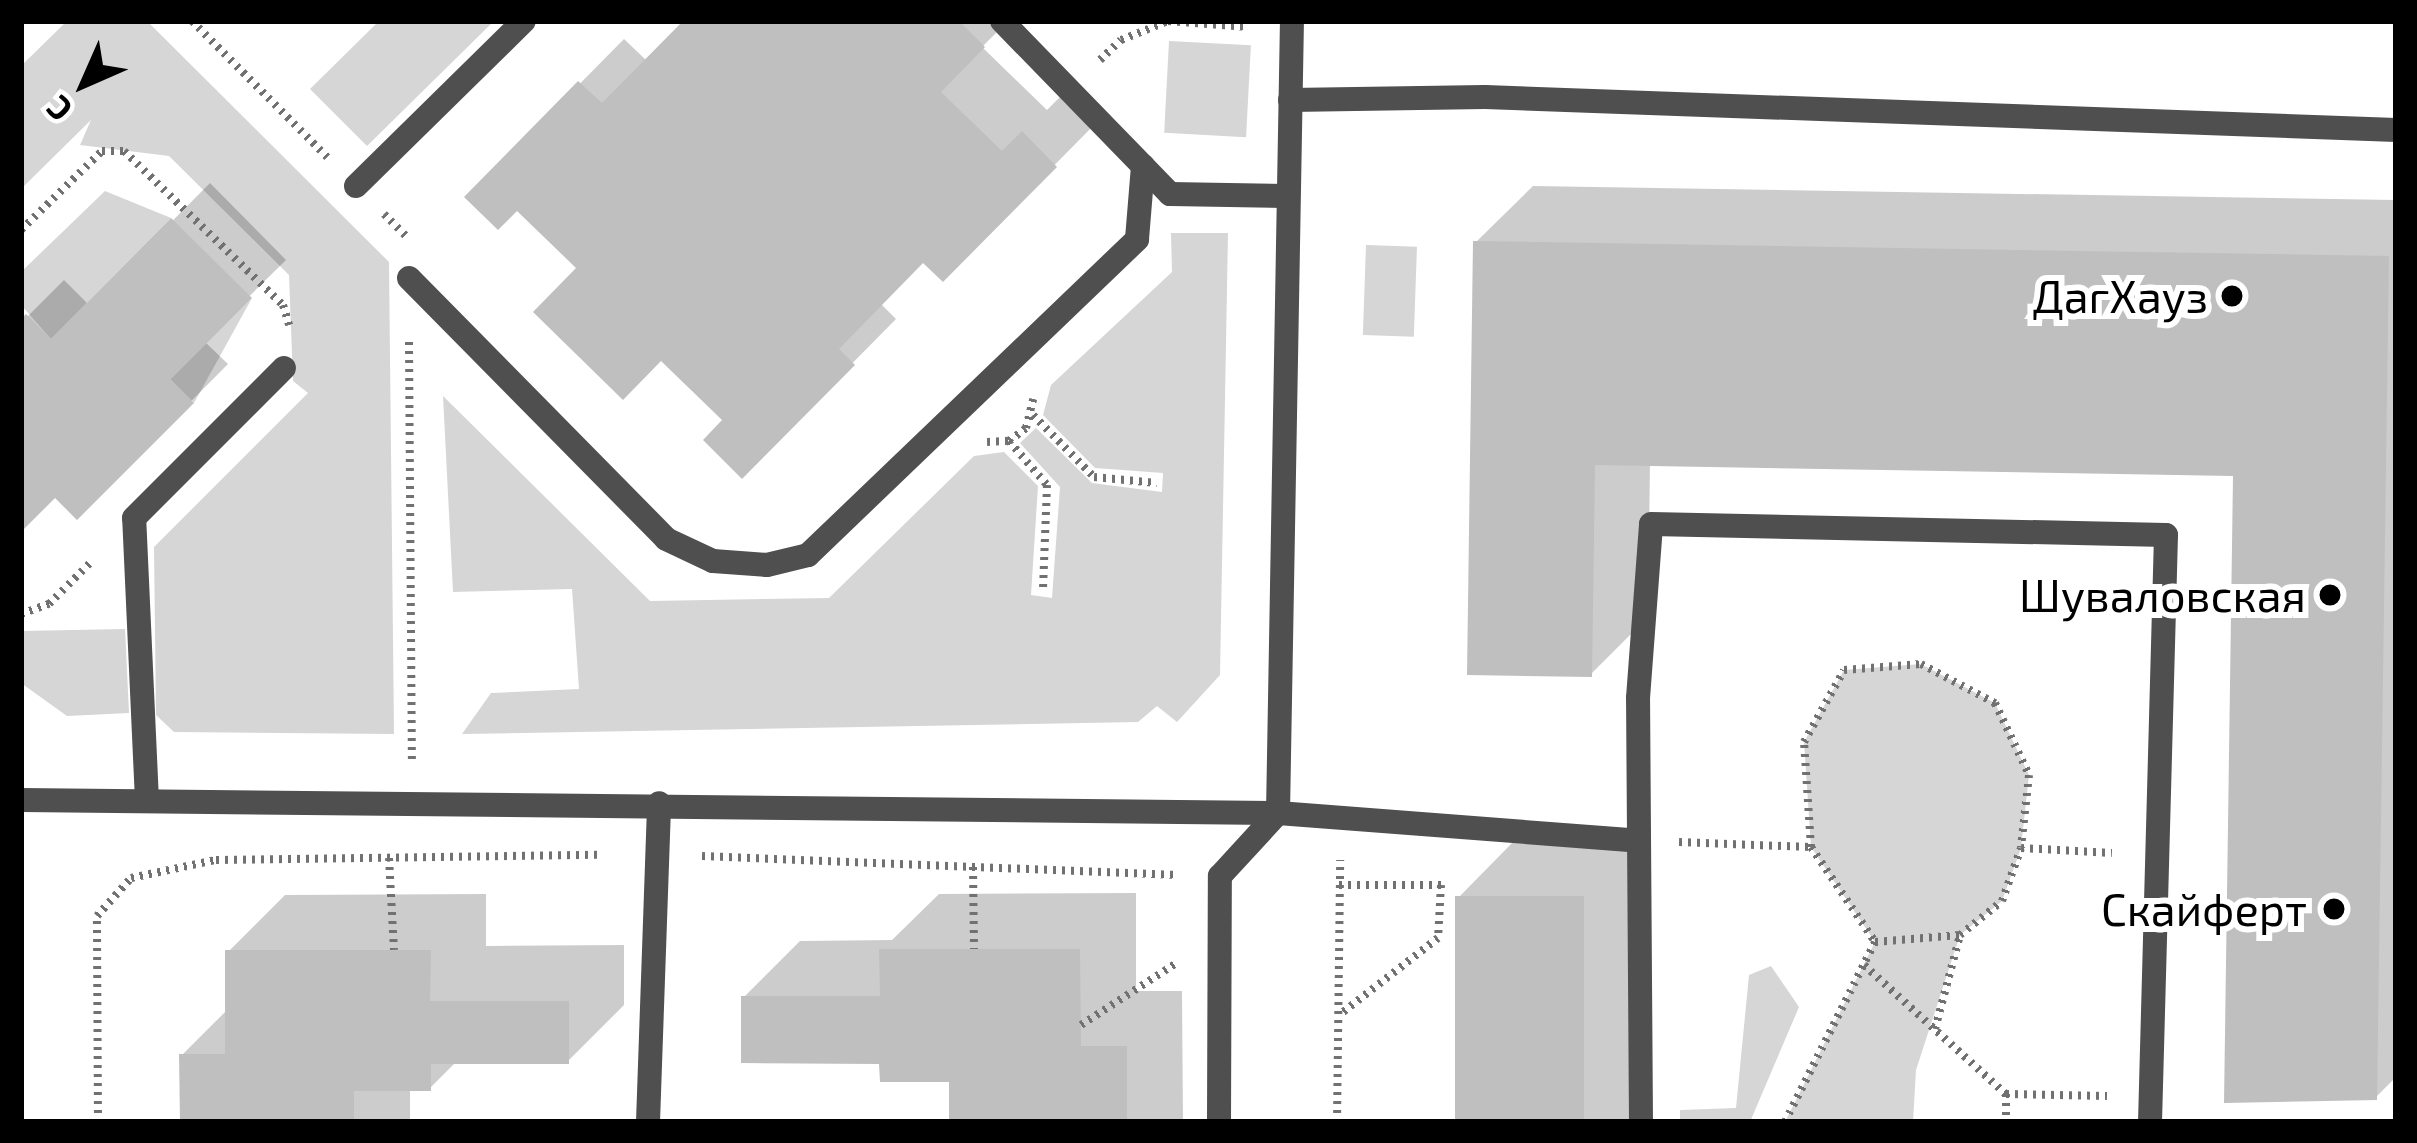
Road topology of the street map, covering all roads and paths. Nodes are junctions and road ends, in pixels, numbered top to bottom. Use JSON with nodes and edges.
{"nodes":[{"id":1,"x":192,"y":21,"type":"edge"},
{"id":2,"x":524,"y":21,"type":"edge"},
{"id":3,"x":1002,"y":21,"type":"edge"},
{"id":4,"x":1292,"y":25,"type":"edge"},
{"id":5,"x":1069,"y":90,"type":"junction"},
{"id":6,"x":1290,"y":100,"type":"junction"},
{"id":7,"x":2396,"y":130,"type":"edge"},
{"id":8,"x":1144,"y":166,"type":"junction"},
{"id":9,"x":356,"y":186,"type":"junction"},
{"id":10,"x":1288,"y":196,"type":"junction"},
{"id":11,"x":21,"y":230,"type":"edge"},
{"id":12,"x":409,"y":278,"type":"junction"},
{"id":13,"x":284,"y":368,"type":"joint"},
{"id":14,"x":1033,"y":416,"type":"dead end"},
{"id":15,"x":1009,"y":441,"type":"dead end"},
{"id":16,"x":1157,"y":483,"type":"dead end"},
{"id":17,"x":134,"y":518,"type":"junction"},
{"id":18,"x":1042,"y":588,"type":"dead end"},
{"id":19,"x":21,"y":614,"type":"edge"},
{"id":20,"x":21,"y":800,"type":"edge"},
{"id":21,"x":147,"y":801,"type":"junction"},
{"id":22,"x":412,"y":802,"type":"junction"},
{"id":23,"x":659,"y":803,"type":"junction"},
{"id":24,"x":1278,"y":813,"type":"junction"},
{"id":25,"x":1341,"y":817,"type":"junction"},
{"id":26,"x":1639,"y":841,"type":"junction"},
{"id":27,"x":1811,"y":847,"type":"junction"},
{"id":28,"x":2021,"y":848,"type":"junction"},
{"id":29,"x":657,"y":855,"type":"junction"},
{"id":30,"x":2158,"y":856,"type":"junction"},
{"id":31,"x":389,"y":858,"type":"junction"},
{"id":32,"x":973,"y":867,"type":"junction"},
{"id":33,"x":1220,"y":876,"type":"junction"},
{"id":34,"x":1339,"y":885,"type":"junction"},
{"id":35,"x":1960,"y":934,"type":"junction"},
{"id":36,"x":1219,"y":936,"type":"junction"},
{"id":37,"x":1875,"y":942,"type":"junction"},
{"id":38,"x":974,"y":949,"type":"dead end"},
{"id":39,"x":394,"y":950,"type":"dead end"},
{"id":40,"x":1864,"y":965,"type":"junction"},
{"id":41,"x":1338,"y":1016,"type":"junction"},
{"id":42,"x":1081,"y":1024,"type":"dead end"},
{"id":43,"x":1935,"y":1029,"type":"junction"},
{"id":44,"x":2006,"y":1094,"type":"junction"},
{"id":45,"x":2151,"y":1109,"type":"edge"},
{"id":46,"x":98,"y":1122,"type":"edge"},
{"id":47,"x":648,"y":1122,"type":"edge"},
{"id":48,"x":1219,"y":1122,"type":"edge"},
{"id":49,"x":1337,"y":1122,"type":"edge"},
{"id":50,"x":1641,"y":1122,"type":"edge"},
{"id":51,"x":1785,"y":1122,"type":"edge"},
{"id":52,"x":2006,"y":1122,"type":"edge"}],
"edges":[{"from":1,"to":9,"type":"path"},
{"from":2,"to":9,"type":"lane"},
{"from":3,"to":5,"type":"lane"},
{"from":4,"to":5,"type":"path"},
{"from":4,"to":6,"type":"lane"},
{"from":5,"to":8,"type":"lane"},
{"from":6,"to":7,"type":"lane"},
{"from":6,"to":10,"type":"lane"},
{"from":8,"to":10,"type":"lane"},
{"from":8,"to":12,"type":"lane"},
{"from":9,"to":12,"type":"path"},
{"from":10,"to":24,"type":"lane"},
{"from":11,"to":13,"type":"path"},
{"from":12,"to":22,"type":"path"},
{"from":13,"to":17,"type":"lane"},
{"from":14,"to":16,"type":"path"},
{"from":15,"to":18,"type":"path"},
{"from":17,"to":19,"type":"path"},
{"from":17,"to":21,"type":"lane"},
{"from":20,"to":21,"type":"lane"},
{"from":21,"to":22,"type":"lane"},
{"from":22,"to":23,"type":"lane"},
{"from":23,"to":24,"type":"lane"},
{"from":23,"to":29,"type":"lane"},
{"from":24,"to":25,"type":"lane"},
{"from":24,"to":33,"type":"lane"},
{"from":25,"to":26,"type":"lane"},
{"from":25,"to":34,"type":"path"},
{"from":26,"to":27,"type":"path"},
{"from":26,"to":30,"type":"lane"},
{"from":26,"to":50,"type":"lane"},
{"from":27,"to":28,"type":"path"},
{"from":27,"to":37,"type":"path"},
{"from":28,"to":30,"type":"path"},
{"from":28,"to":35,"type":"path"},
{"from":29,"to":31,"type":"path"},
{"from":29,"to":32,"type":"path"},
{"from":29,"to":47,"type":"lane"},
{"from":30,"to":45,"type":"lane"},
{"from":31,"to":39,"type":"path"},
{"from":31,"to":46,"type":"path"},
{"from":32,"to":33,"type":"path"},
{"from":32,"to":38,"type":"path"},
{"from":33,"to":36,"type":"lane"},
{"from":34,"to":41,"type":"path"},
{"from":34,"to":41,"type":"path"},
{"from":35,"to":37,"type":"path"},
{"from":35,"to":43,"type":"path"},
{"from":36,"to":42,"type":"path"},
{"from":36,"to":48,"type":"lane"},
{"from":37,"to":40,"type":"path"},
{"from":40,"to":43,"type":"path"},
{"from":40,"to":51,"type":"path"},
{"from":41,"to":49,"type":"path"},
{"from":43,"to":44,"type":"path"},
{"from":44,"to":45,"type":"path"},
{"from":44,"to":52,"type":"path"}]}
